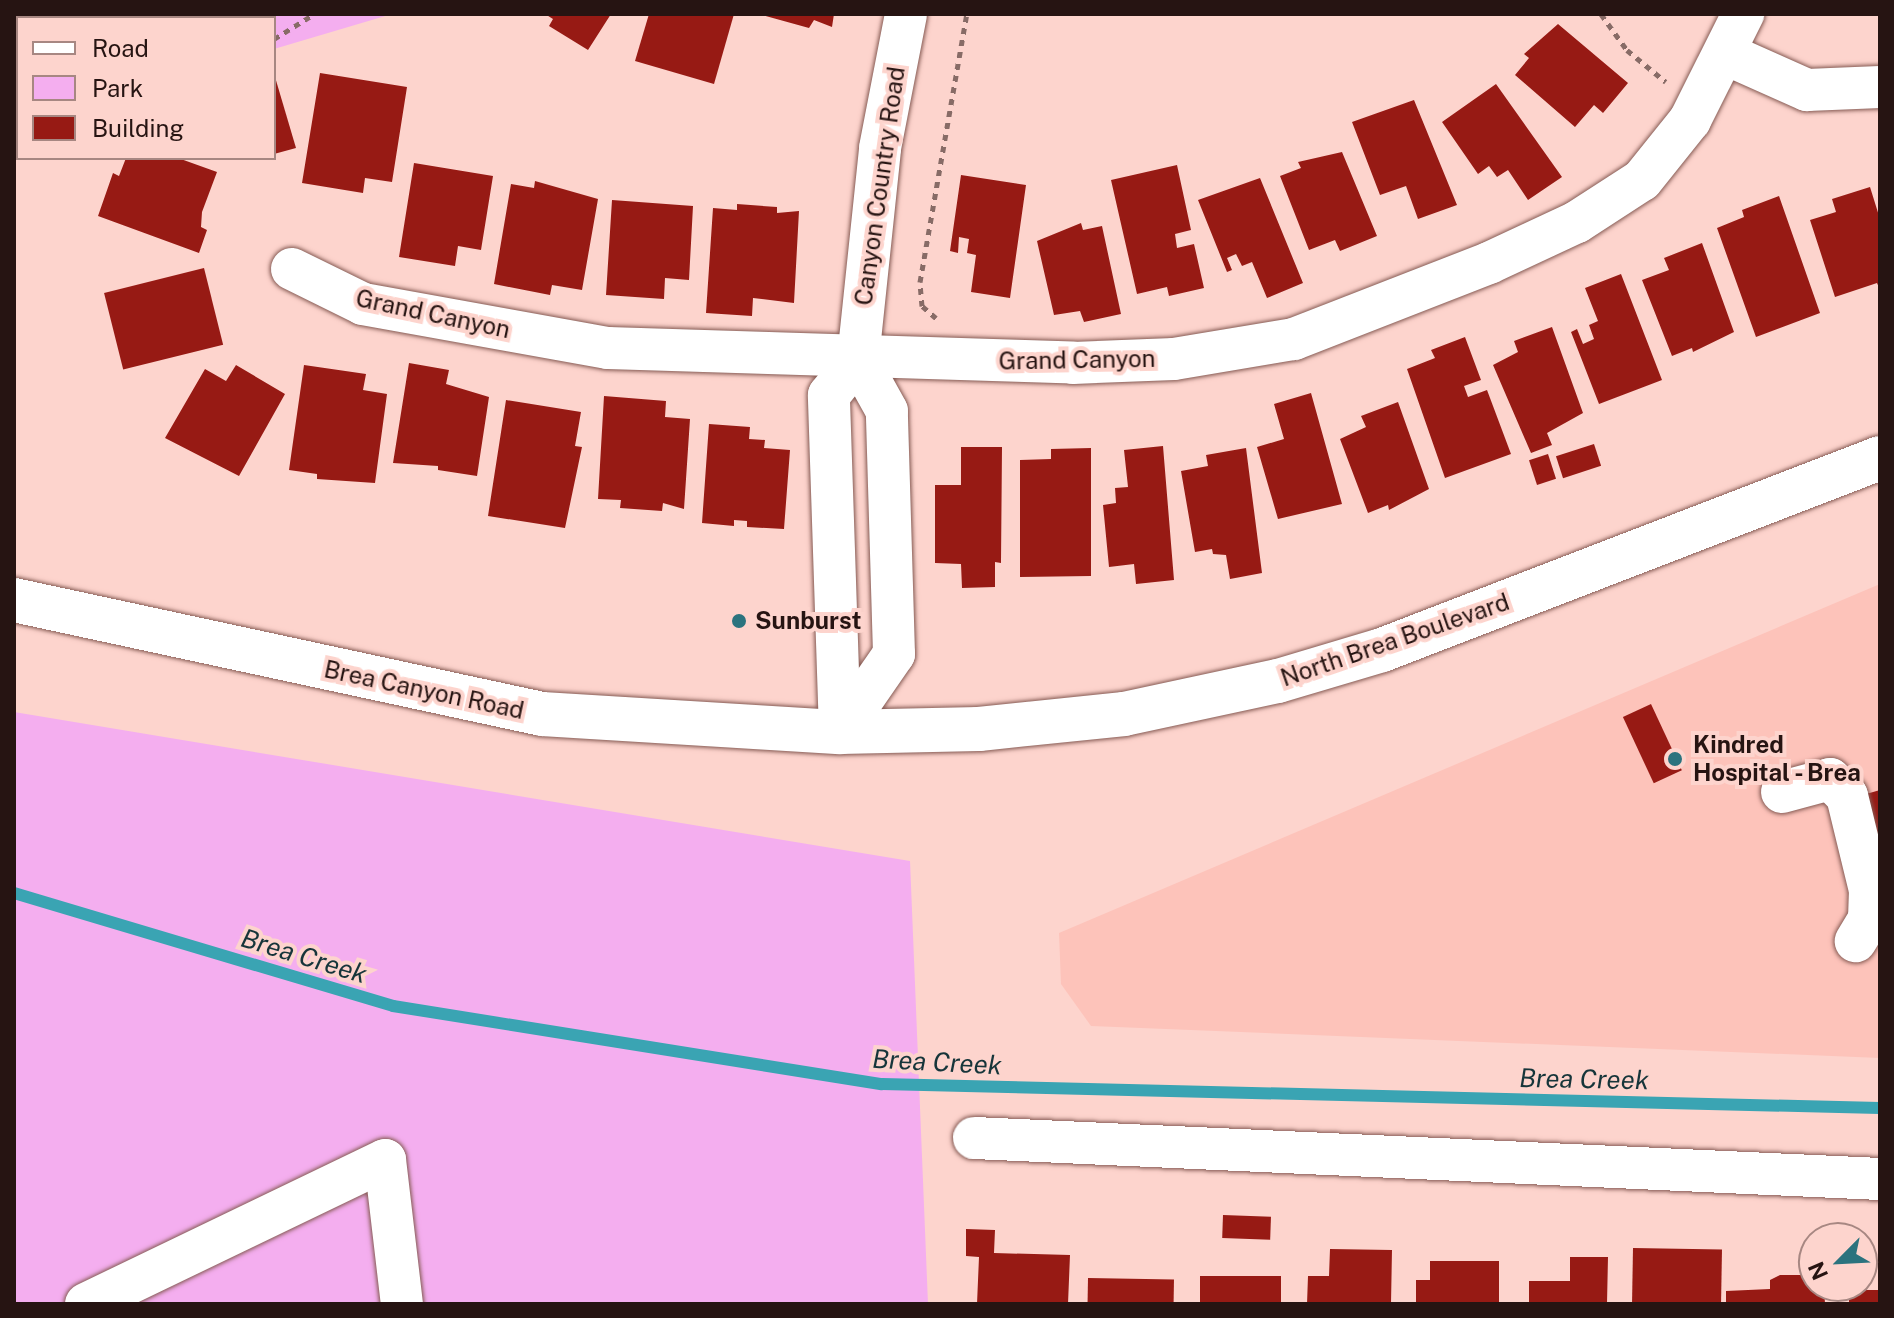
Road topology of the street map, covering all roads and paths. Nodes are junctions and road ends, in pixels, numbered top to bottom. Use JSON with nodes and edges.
{"nodes":[{"id":1,"x":314,"y":14,"type":"edge"},
{"id":2,"x":906,"y":14,"type":"edge"},
{"id":3,"x":967,"y":14,"type":"edge"},
{"id":4,"x":1601,"y":14,"type":"edge"},
{"id":5,"x":1743,"y":14,"type":"edge"},
{"id":6,"x":276,"y":38,"type":"edge"},
{"id":7,"x":1726,"y":54,"type":"junction"},
{"id":8,"x":1880,"y":87,"type":"edge"},
{"id":9,"x":1674,"y":89,"type":"dead end"},
{"id":10,"x":292,"y":269,"type":"dead end"},
{"id":11,"x":941,"y":322,"type":"dead end"},
{"id":12,"x":858,"y":359,"type":"junction"},
{"id":13,"x":1880,"y":458,"type":"edge"},
{"id":14,"x":14,"y":600,"type":"edge"},
{"id":15,"x":840,"y":732,"type":"junction"},
{"id":16,"x":1782,"y":792,"type":"dead end"},
{"id":17,"x":1856,"y":941,"type":"dead end"},
{"id":18,"x":974,"y":1138,"type":"dead end"},
{"id":19,"x":1880,"y":1179,"type":"edge"},
{"id":20,"x":86,"y":1304,"type":"edge"},
{"id":21,"x":402,"y":1304,"type":"edge"}],
"edges":[{"from":1,"to":6,"type":"path"},
{"from":2,"to":12,"type":"street","name":"Canyon Country Road"},
{"from":3,"to":11,"type":"path"},
{"from":4,"to":9,"type":"path"},
{"from":5,"to":7,"type":"street","name":"Grand Canyon"},
{"from":7,"to":8,"type":"street"},
{"from":7,"to":12,"type":"street","name":"Grand Canyon"},
{"from":10,"to":12,"type":"street","name":"Grand Canyon"},
{"from":12,"to":15,"type":"street"},
{"from":12,"to":15,"type":"street"},
{"from":13,"to":15,"type":"main road","name":"North Brea Boulevard"},
{"from":14,"to":15,"type":"main road","name":"Brea Canyon Road"},
{"from":16,"to":17,"type":"street"},
{"from":18,"to":19,"type":"street"},
{"from":20,"to":21,"type":"street"}]}
